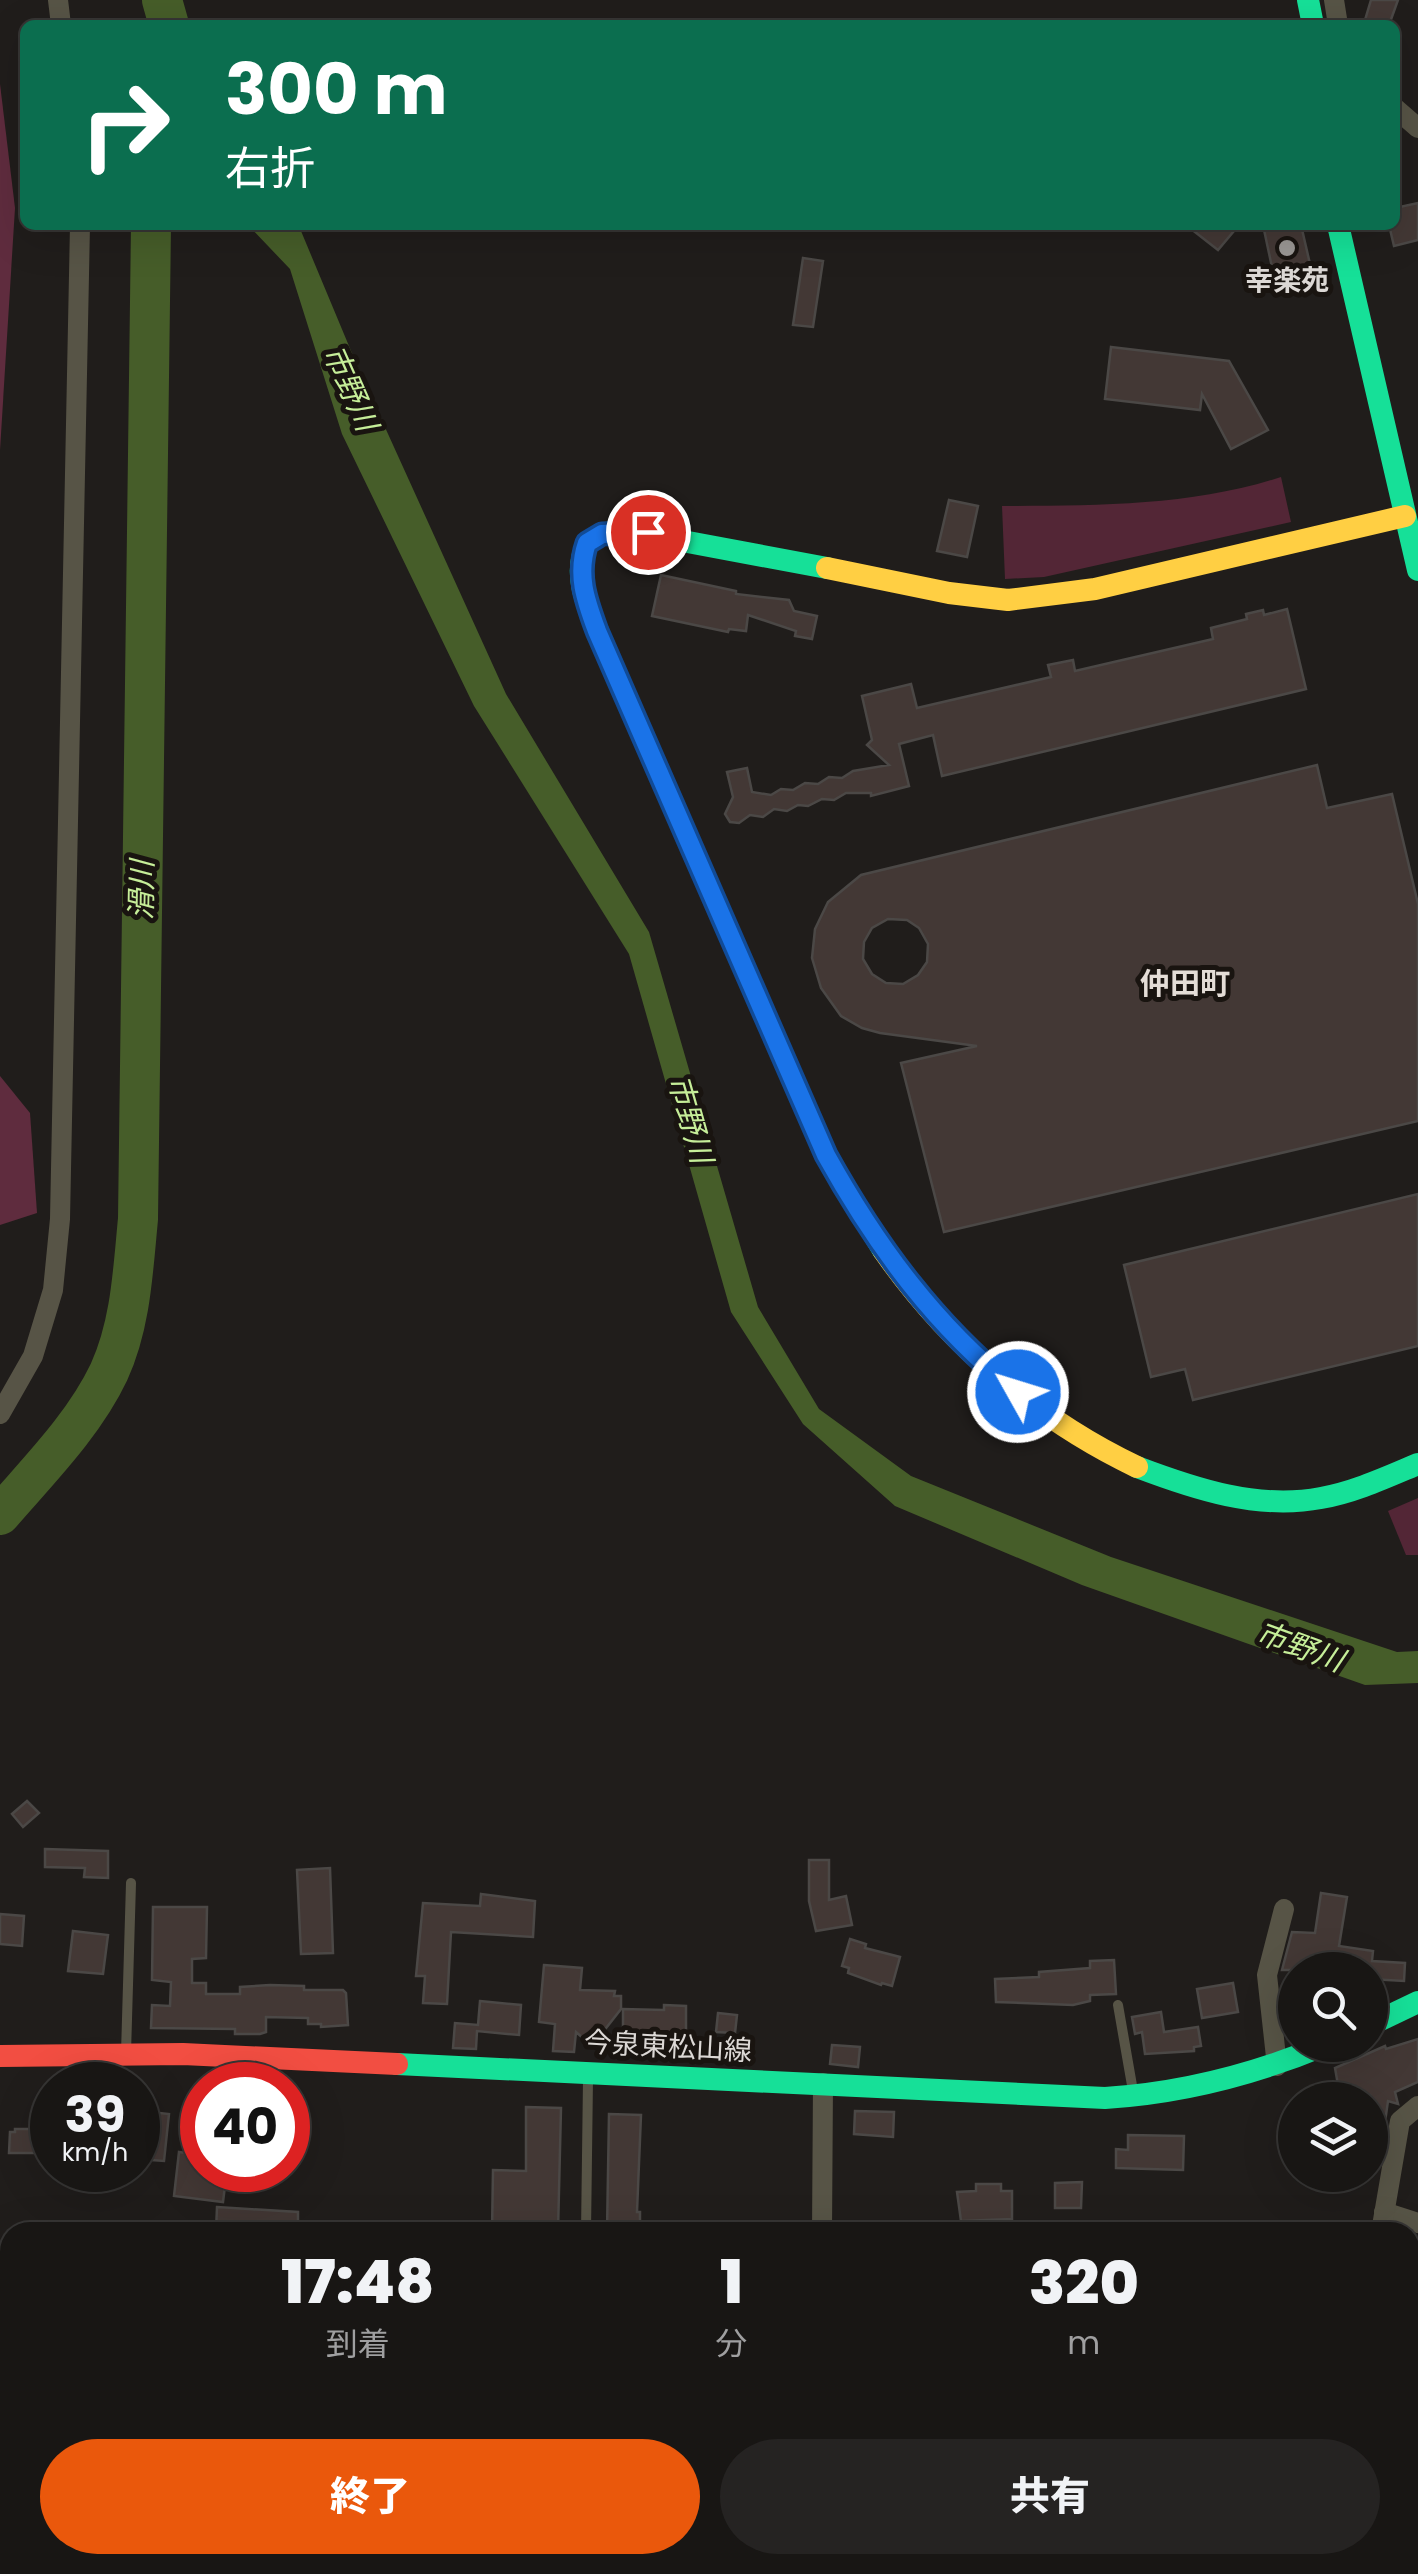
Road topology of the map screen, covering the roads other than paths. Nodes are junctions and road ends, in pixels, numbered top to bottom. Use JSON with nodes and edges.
{"nodes":[{"id":1,"x":80,"y":230,"type":"edge"},
{"id":2,"x":1339,"y":230,"type":"edge"},
{"id":3,"x":1361,"y":230,"type":"edge"},
{"id":4,"x":1418,"y":478,"type":"edge"},
{"id":5,"x":1405,"y":516,"type":"junction"},
{"id":6,"x":1418,"y":570,"type":"edge"},
{"id":7,"x":0,"y":1414,"type":"edge"},
{"id":8,"x":1418,"y":1464,"type":"edge"},
{"id":9,"x":131,"y":1883,"type":"dead end"},
{"id":10,"x":1284,"y":1909,"type":"dead end"},
{"id":11,"x":1418,"y":2002,"type":"edge"},
{"id":12,"x":1118,"y":2005,"type":"dead end"},
{"id":13,"x":1388,"y":2016,"type":"edge"},
{"id":14,"x":126,"y":2054,"type":"junction"},
{"id":15,"x":0,"y":2056,"type":"edge"},
{"id":16,"x":1286,"y":2062,"type":"edge"},
{"id":17,"x":1277,"y":2066,"type":"junction"},
{"id":18,"x":588,"y":2072,"type":"junction"},
{"id":19,"x":823,"y":2083,"type":"junction"},
{"id":20,"x":1134,"y":2097,"type":"junction"},
{"id":21,"x":1418,"y":2106,"type":"edge"},
{"id":22,"x":586,"y":2222,"type":"edge"},
{"id":23,"x":822,"y":2222,"type":"edge"},
{"id":24,"x":1382,"y":2222,"type":"edge"}],
"edges":[{"from":1,"to":7,"type":"street"},
{"from":2,"to":5,"type":"main road"},
{"from":3,"to":4,"type":"main road"},
{"from":5,"to":6,"type":"main road"},
{"from":5,"to":8,"type":"main road"},
{"from":9,"to":14,"type":"lane"},
{"from":10,"to":17,"type":"street"},
{"from":11,"to":13,"type":"main road"},
{"from":12,"to":20,"type":"lane"},
{"from":14,"to":15,"type":"main road","name":"今泉東松山線"},
{"from":14,"to":18,"type":"main road","name":"今泉東松山線"},
{"from":16,"to":17,"type":"main road","name":"今泉東松山線"},
{"from":17,"to":20,"type":"main road","name":"今泉東松山線"},
{"from":18,"to":19,"type":"main road","name":"今泉東松山線"},
{"from":18,"to":22,"type":"lane"},
{"from":19,"to":20,"type":"main road","name":"今泉東松山線"},
{"from":19,"to":23,"type":"street"},
{"from":21,"to":24,"type":"street"}]}
